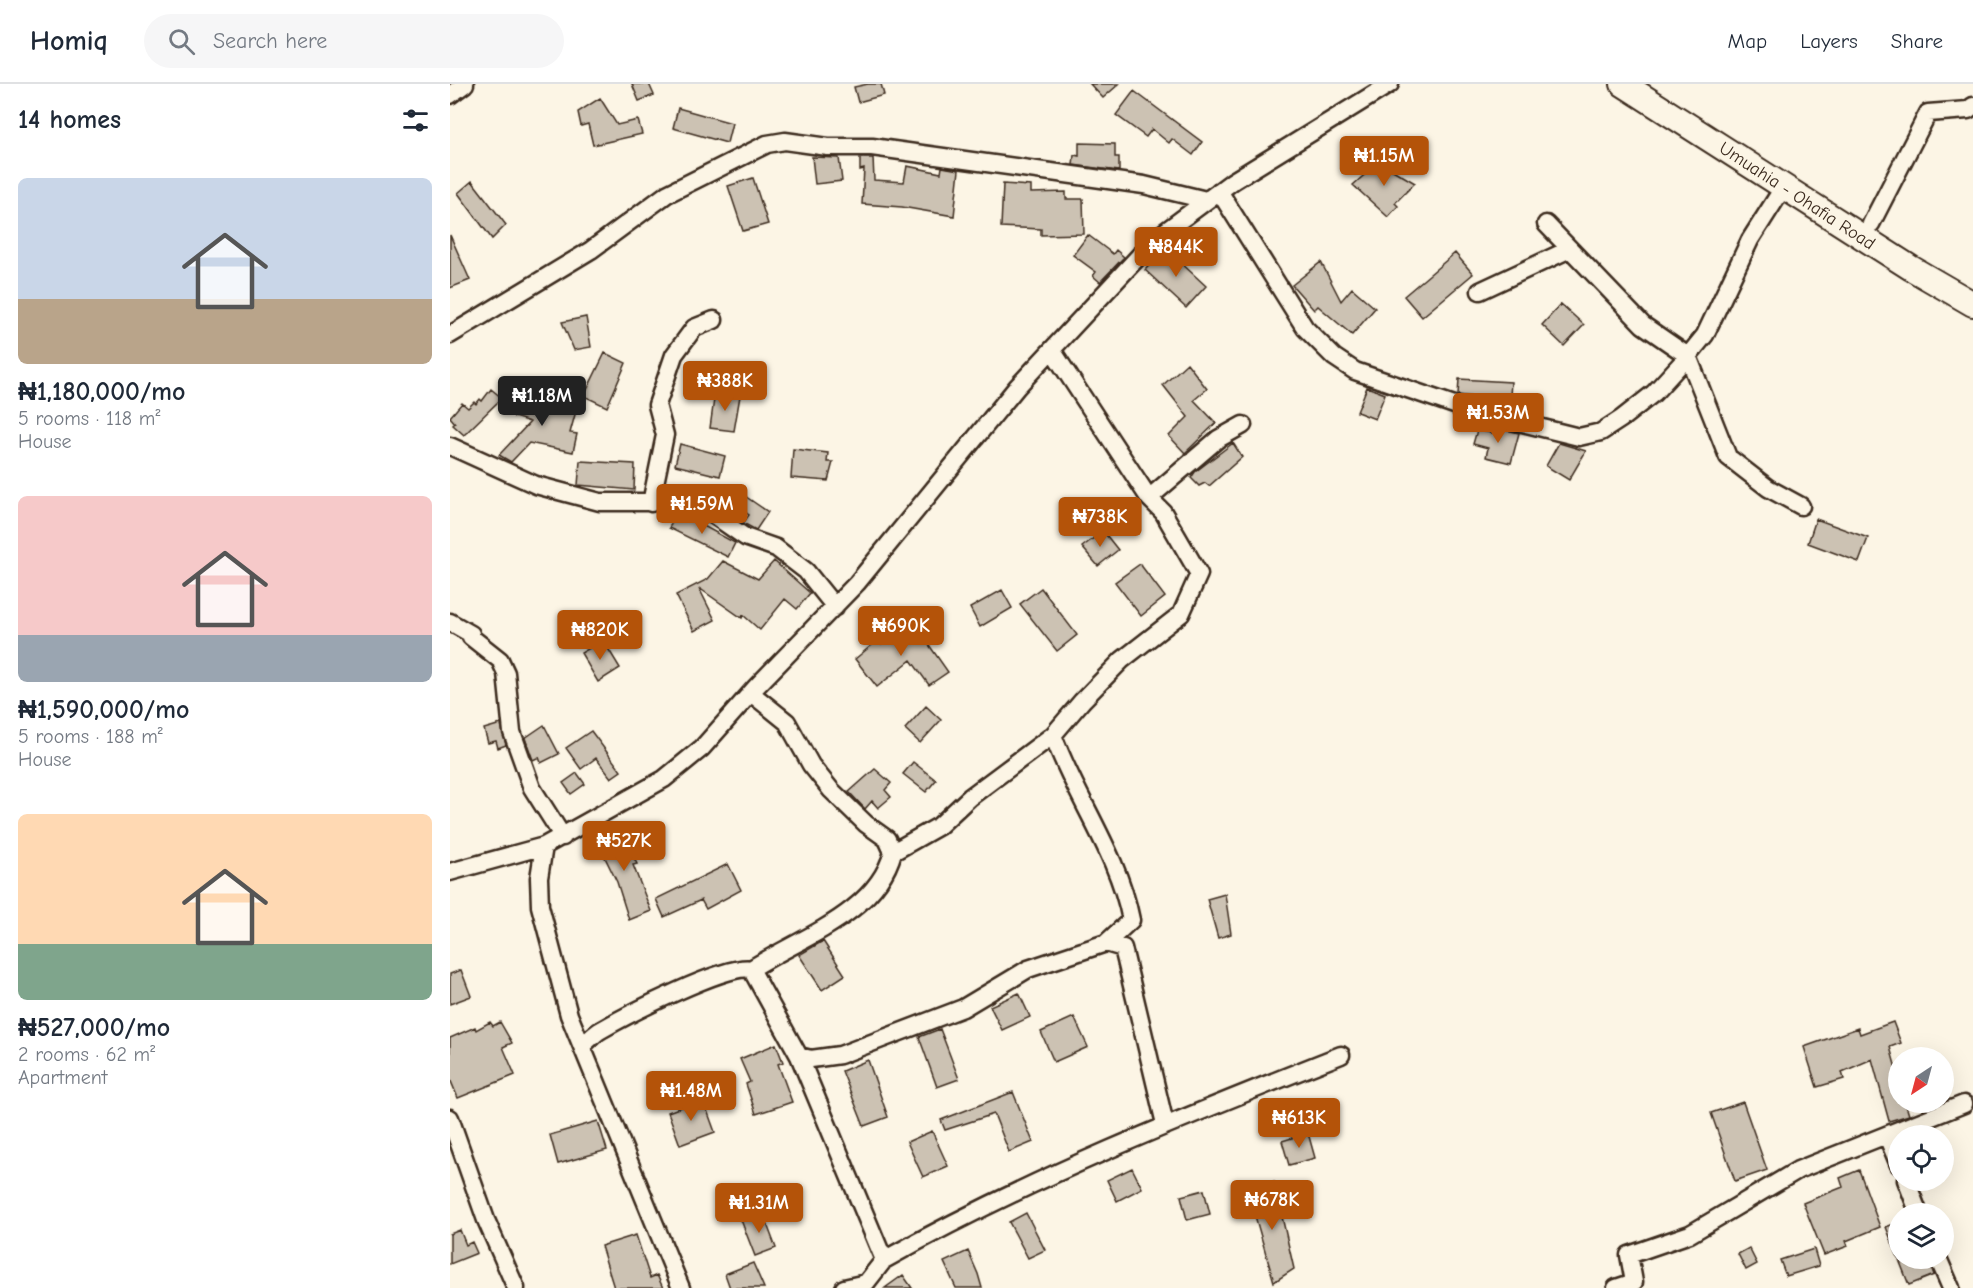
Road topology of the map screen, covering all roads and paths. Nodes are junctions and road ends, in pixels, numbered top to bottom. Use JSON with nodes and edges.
{"nodes":[{"id":1,"x":465,"y":84,"type":"edge"},
{"id":2,"x":1390,"y":84,"type":"edge"},
{"id":3,"x":1623,"y":84,"type":"edge"},
{"id":4,"x":1653,"y":84,"type":"edge"},
{"id":5,"x":450,"y":95,"type":"edge"},
{"id":6,"x":1973,"y":106,"type":"edge"},
{"id":7,"x":1783,"y":188,"type":"junction"},
{"id":8,"x":1213,"y":196,"type":"junction"},
{"id":9,"x":1546,"y":224,"type":"dead end"},
{"id":10,"x":1871,"y":224,"type":"junction"},
{"id":11,"x":1570,"y":249,"type":"junction"},
{"id":12,"x":1973,"y":286,"type":"edge"},
{"id":13,"x":1480,"y":291,"type":"dead end"},
{"id":14,"x":1973,"y":304,"type":"edge"},
{"id":15,"x":714,"y":320,"type":"dead end"},
{"id":16,"x":450,"y":335,"type":"edge"},
{"id":17,"x":1052,"y":350,"type":"junction"},
{"id":18,"x":1688,"y":356,"type":"junction"},
{"id":19,"x":1243,"y":425,"type":"dead end"},
{"id":20,"x":450,"y":446,"type":"edge"},
{"id":21,"x":1149,"y":498,"type":"junction"},
{"id":22,"x":651,"y":503,"type":"junction"},
{"id":23,"x":1801,"y":506,"type":"dead end"},
{"id":24,"x":835,"y":607,"type":"junction"},
{"id":25,"x":450,"y":622,"type":"edge"},
{"id":26,"x":751,"y":693,"type":"junction"},
{"id":27,"x":1053,"y":735,"type":"junction"},
{"id":28,"x":563,"y":837,"type":"junction"},
{"id":29,"x":544,"y":846,"type":"junction"},
{"id":30,"x":893,"y":852,"type":"junction"},
{"id":31,"x":450,"y":872,"type":"edge"},
{"id":32,"x":1106,"y":943,"type":"junction"},
{"id":33,"x":751,"y":969,"type":"junction"},
{"id":34,"x":583,"y":1045,"type":"junction"},
{"id":35,"x":1341,"y":1055,"type":"dead end"},
{"id":36,"x":799,"y":1056,"type":"junction"},
{"id":37,"x":1964,"y":1104,"type":"dead end"},
{"id":38,"x":450,"y":1118,"type":"edge"},
{"id":39,"x":1165,"y":1124,"type":"junction"},
{"id":40,"x":1887,"y":1136,"type":"joint"},
{"id":41,"x":884,"y":1260,"type":"junction"},
{"id":42,"x":1943,"y":1269,"type":"edge"},
{"id":43,"x":848,"y":1287,"type":"edge"},
{"id":44,"x":516,"y":1288,"type":"edge"},
{"id":45,"x":681,"y":1288,"type":"edge"},
{"id":46,"x":1616,"y":1288,"type":"edge"},
{"id":47,"x":1951,"y":1288,"type":"edge"}],
"edges":[{"from":1,"to":5,"type":"street"},
{"from":2,"to":8,"type":"street"},
{"from":3,"to":7,"type":"main road","name":"Umuahia - Ohafia Road"},
{"from":4,"to":10,"type":"main road","name":"Umuahia - Ohafia Road"},
{"from":6,"to":10,"type":"street"},
{"from":7,"to":14,"type":"main road","name":"Umuahia - Ohafia Road"},
{"from":7,"to":18,"type":"street"},
{"from":8,"to":16,"type":"street"},
{"from":8,"to":17,"type":"street"},
{"from":8,"to":18,"type":"street"},
{"from":9,"to":11,"type":"street"},
{"from":10,"to":12,"type":"main road","name":"Umuahia - Ohafia Road"},
{"from":11,"to":13,"type":"street"},
{"from":11,"to":18,"type":"street"},
{"from":15,"to":22,"type":"street"},
{"from":17,"to":21,"type":"street"},
{"from":17,"to":24,"type":"street"},
{"from":18,"to":23,"type":"street"},
{"from":19,"to":21,"type":"street"},
{"from":20,"to":22,"type":"street"},
{"from":21,"to":27,"type":"street"},
{"from":22,"to":24,"type":"street"},
{"from":24,"to":26,"type":"street"},
{"from":25,"to":28,"type":"street"},
{"from":26,"to":28,"type":"street"},
{"from":26,"to":30,"type":"street"},
{"from":27,"to":30,"type":"street"},
{"from":27,"to":32,"type":"street"},
{"from":28,"to":29,"type":"street"},
{"from":29,"to":31,"type":"street"},
{"from":29,"to":34,"type":"street"},
{"from":30,"to":33,"type":"street"},
{"from":32,"to":36,"type":"street"},
{"from":32,"to":39,"type":"street"},
{"from":33,"to":34,"type":"street"},
{"from":33,"to":36,"type":"street"},
{"from":34,"to":45,"type":"street"},
{"from":35,"to":39,"type":"street"},
{"from":36,"to":41,"type":"street"},
{"from":37,"to":40,"type":"street"},
{"from":38,"to":44,"type":"street"},
{"from":39,"to":41,"type":"street"},
{"from":40,"to":46,"type":"street"},
{"from":41,"to":43,"type":"street"},
{"from":42,"to":47,"type":"street"}]}
